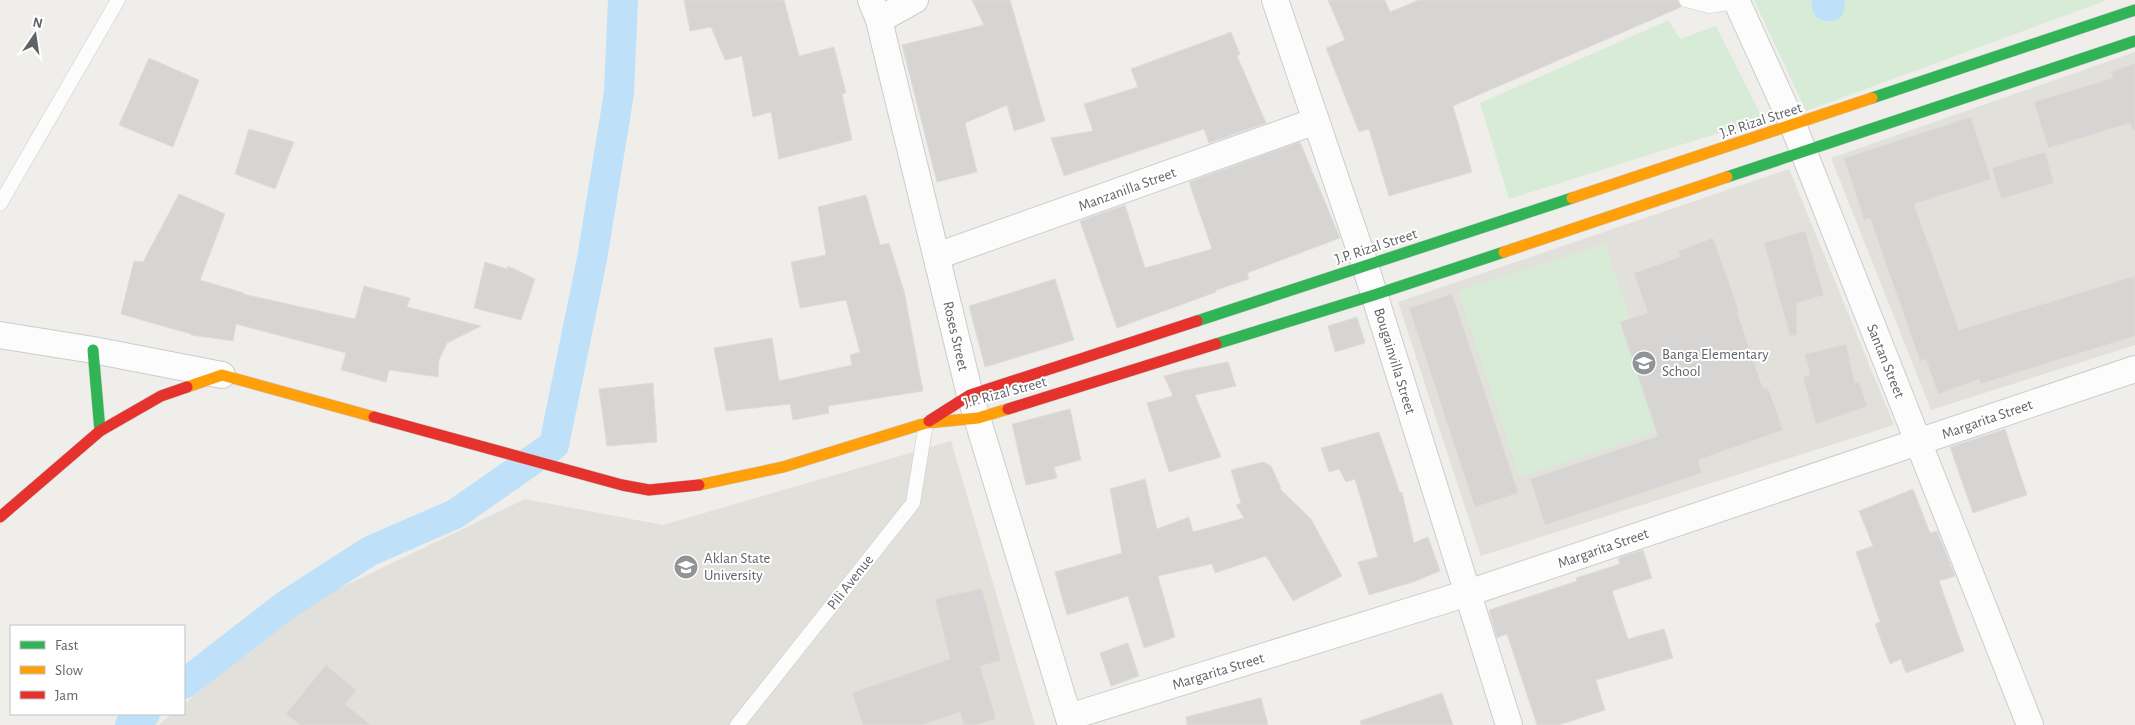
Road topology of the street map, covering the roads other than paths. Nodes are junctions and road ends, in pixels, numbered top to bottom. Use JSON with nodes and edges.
{"nodes":[{"id":1,"x":118,"y":0,"type":"edge"},
{"id":2,"x":915,"y":0,"type":"edge"},
{"id":3,"x":1274,"y":0,"type":"edge"},
{"id":4,"x":1686,"y":0,"type":"edge"},
{"id":5,"x":1736,"y":1,"type":"edge"},
{"id":6,"x":875,"y":10,"type":"edge"},
{"id":7,"x":2135,"y":10,"type":"edge"},
{"id":8,"x":2135,"y":41,"type":"edge"},
{"id":9,"x":1316,"y":121,"type":"junction"},
{"id":10,"x":1793,"y":125,"type":"junction"},
{"id":11,"x":1803,"y":151,"type":"junction"},
{"id":12,"x":0,"y":204,"type":"edge"},
{"id":13,"x":937,"y":256,"type":"junction"},
{"id":14,"x":1365,"y":266,"type":"junction"},
{"id":15,"x":1374,"y":295,"type":"junction"},
{"id":16,"x":0,"y":335,"type":"edge"},
{"id":17,"x":93,"y":350,"type":"junction"},
{"id":18,"x":2135,"y":369,"type":"edge"},
{"id":19,"x":222,"y":375,"type":"junction"},
{"id":20,"x":974,"y":406,"type":"junction"},
{"id":21,"x":926,"y":423,"type":"junction"},
{"id":22,"x":100,"y":431,"type":"junction"},
{"id":23,"x":1918,"y":442,"type":"junction"},
{"id":24,"x":0,"y":517,"type":"edge"},
{"id":25,"x":1468,"y":593,"type":"junction"},
{"id":26,"x":1070,"y":721,"type":"edge"},
{"id":27,"x":737,"y":725,"type":"edge"},
{"id":28,"x":1509,"y":725,"type":"edge"},
{"id":29,"x":2030,"y":725,"type":"edge"}],
"edges":[{"from":1,"to":12,"type":"lane"},
{"from":2,"to":6,"type":"street"},
{"from":3,"to":9,"type":"street","name":"Bougainvilla Street"},
{"from":4,"to":5,"type":"lane"},
{"from":5,"to":10,"type":"street","name":"Santan Street"},
{"from":6,"to":13,"type":"street","name":"Roses Street"},
{"from":7,"to":10,"type":"main road","name":"J.P. Rizal Street"},
{"from":8,"to":11,"type":"main road","name":"J.P. Rizal Street"},
{"from":9,"to":13,"type":"street","name":"Manzanilla Street"},
{"from":9,"to":14,"type":"street","name":"Bougainvilla Street"},
{"from":10,"to":11,"type":"street","name":"Santan Street"},
{"from":10,"to":14,"type":"main road","name":"J.P. Rizal Street"},
{"from":11,"to":15,"type":"main road","name":"J.P. Rizal Street"},
{"from":11,"to":23,"type":"street","name":"Santan Street"},
{"from":13,"to":20,"type":"street","name":"Roses Street"},
{"from":14,"to":15,"type":"street","name":"Bougainvilla Street"},
{"from":14,"to":20,"type":"main road","name":"J.P. Rizal Street"},
{"from":15,"to":20,"type":"main road","name":"J.P. Rizal Street"},
{"from":15,"to":25,"type":"street","name":"Bougainvilla Street"},
{"from":16,"to":17,"type":"street"},
{"from":17,"to":19,"type":"street"},
{"from":17,"to":22,"type":"main road"},
{"from":18,"to":23,"type":"street","name":"Margarita Street"},
{"from":19,"to":21,"type":"main road"},
{"from":19,"to":22,"type":"main road"},
{"from":20,"to":21,"type":"main road","name":"J.P. Rizal Street"},
{"from":20,"to":21,"type":"main road","name":"J.P. Rizal Street"},
{"from":20,"to":26,"type":"street","name":"Roses Street"},
{"from":21,"to":27,"type":"lane","name":"Pili Avenue"},
{"from":22,"to":24,"type":"main road"},
{"from":23,"to":25,"type":"street","name":"Margarita Street"},
{"from":23,"to":29,"type":"street","name":"Santan Street"},
{"from":25,"to":26,"type":"street","name":"Margarita Street"},
{"from":25,"to":28,"type":"street","name":"Bougainvilla Street"}]}
